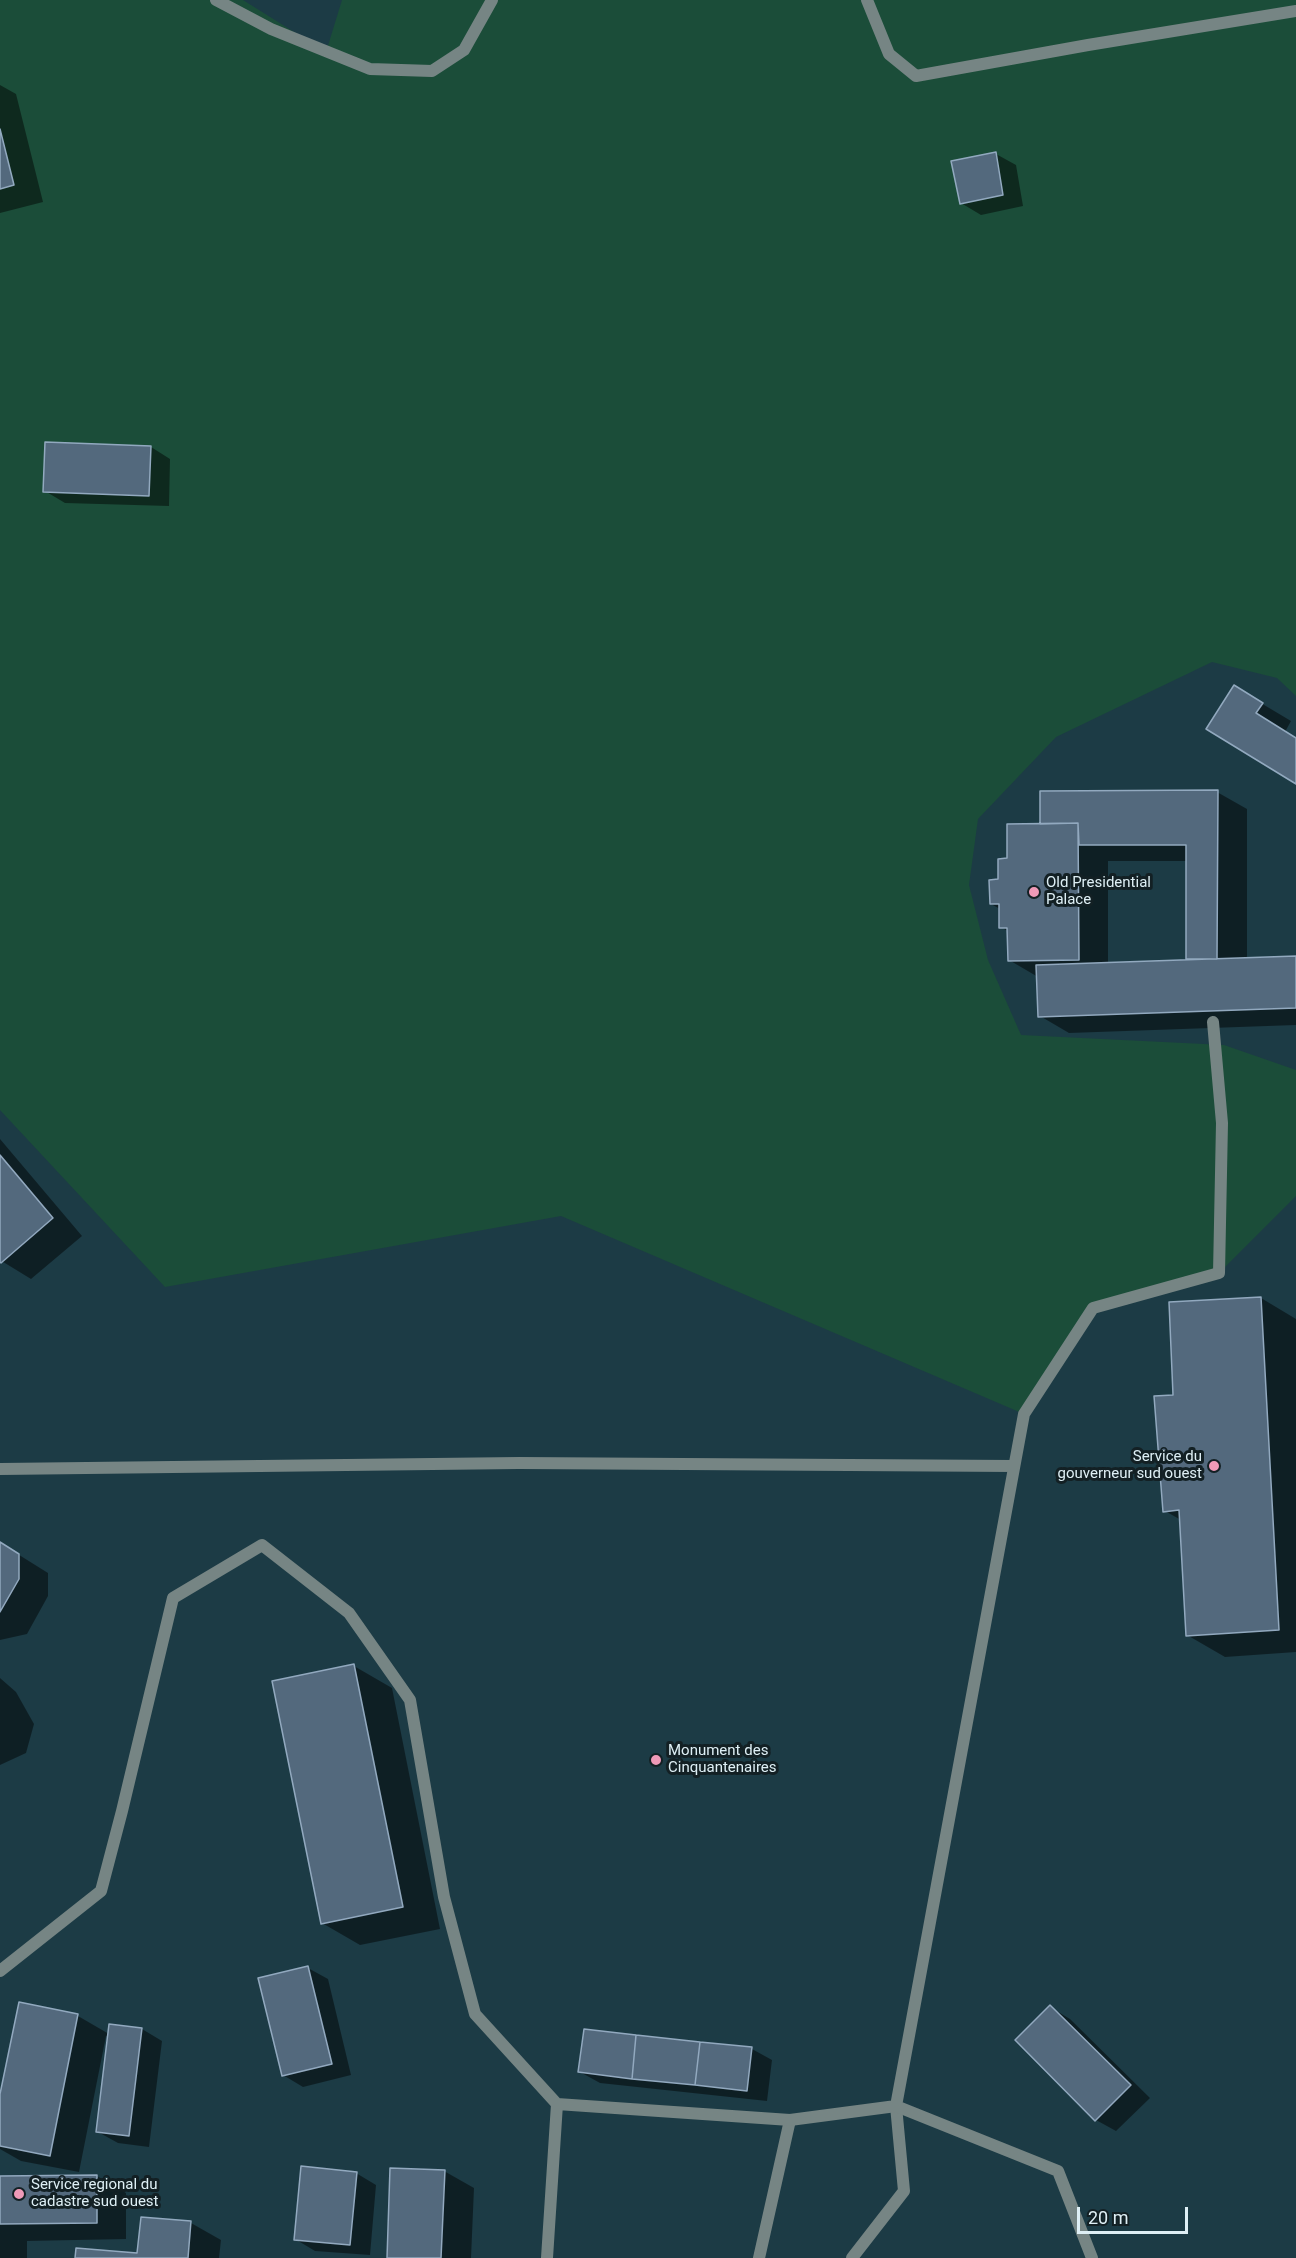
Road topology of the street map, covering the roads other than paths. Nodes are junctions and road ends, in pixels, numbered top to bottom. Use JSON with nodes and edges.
{"nodes":[{"id":1,"x":216,"y":0,"type":"edge"},
{"id":2,"x":492,"y":0,"type":"edge"},
{"id":3,"x":867,"y":0,"type":"edge"},
{"id":4,"x":1296,"y":11,"type":"edge"},
{"id":5,"x":1213,"y":1022,"type":"dead end"},
{"id":6,"x":1014,"y":1466,"type":"junction"},
{"id":7,"x":0,"y":1469,"type":"edge"},
{"id":8,"x":0,"y":1971,"type":"edge"},
{"id":9,"x":557,"y":2104,"type":"junction"},
{"id":10,"x":896,"y":2106,"type":"junction"},
{"id":11,"x":790,"y":2120,"type":"junction"},
{"id":12,"x":547,"y":2258,"type":"edge"},
{"id":13,"x":759,"y":2258,"type":"edge"},
{"id":14,"x":852,"y":2258,"type":"edge"},
{"id":15,"x":1092,"y":2258,"type":"edge"}],
"edges":[{"from":1,"to":2,"type":"street"},
{"from":3,"to":4,"type":"street"},
{"from":5,"to":6,"type":"street"},
{"from":6,"to":7,"type":"street"},
{"from":6,"to":10,"type":"street"},
{"from":8,"to":9,"type":"street"},
{"from":9,"to":11,"type":"street"},
{"from":9,"to":12,"type":"street"},
{"from":10,"to":11,"type":"street"},
{"from":10,"to":14,"type":"street"},
{"from":10,"to":15,"type":"street"},
{"from":11,"to":13,"type":"street"}]}
